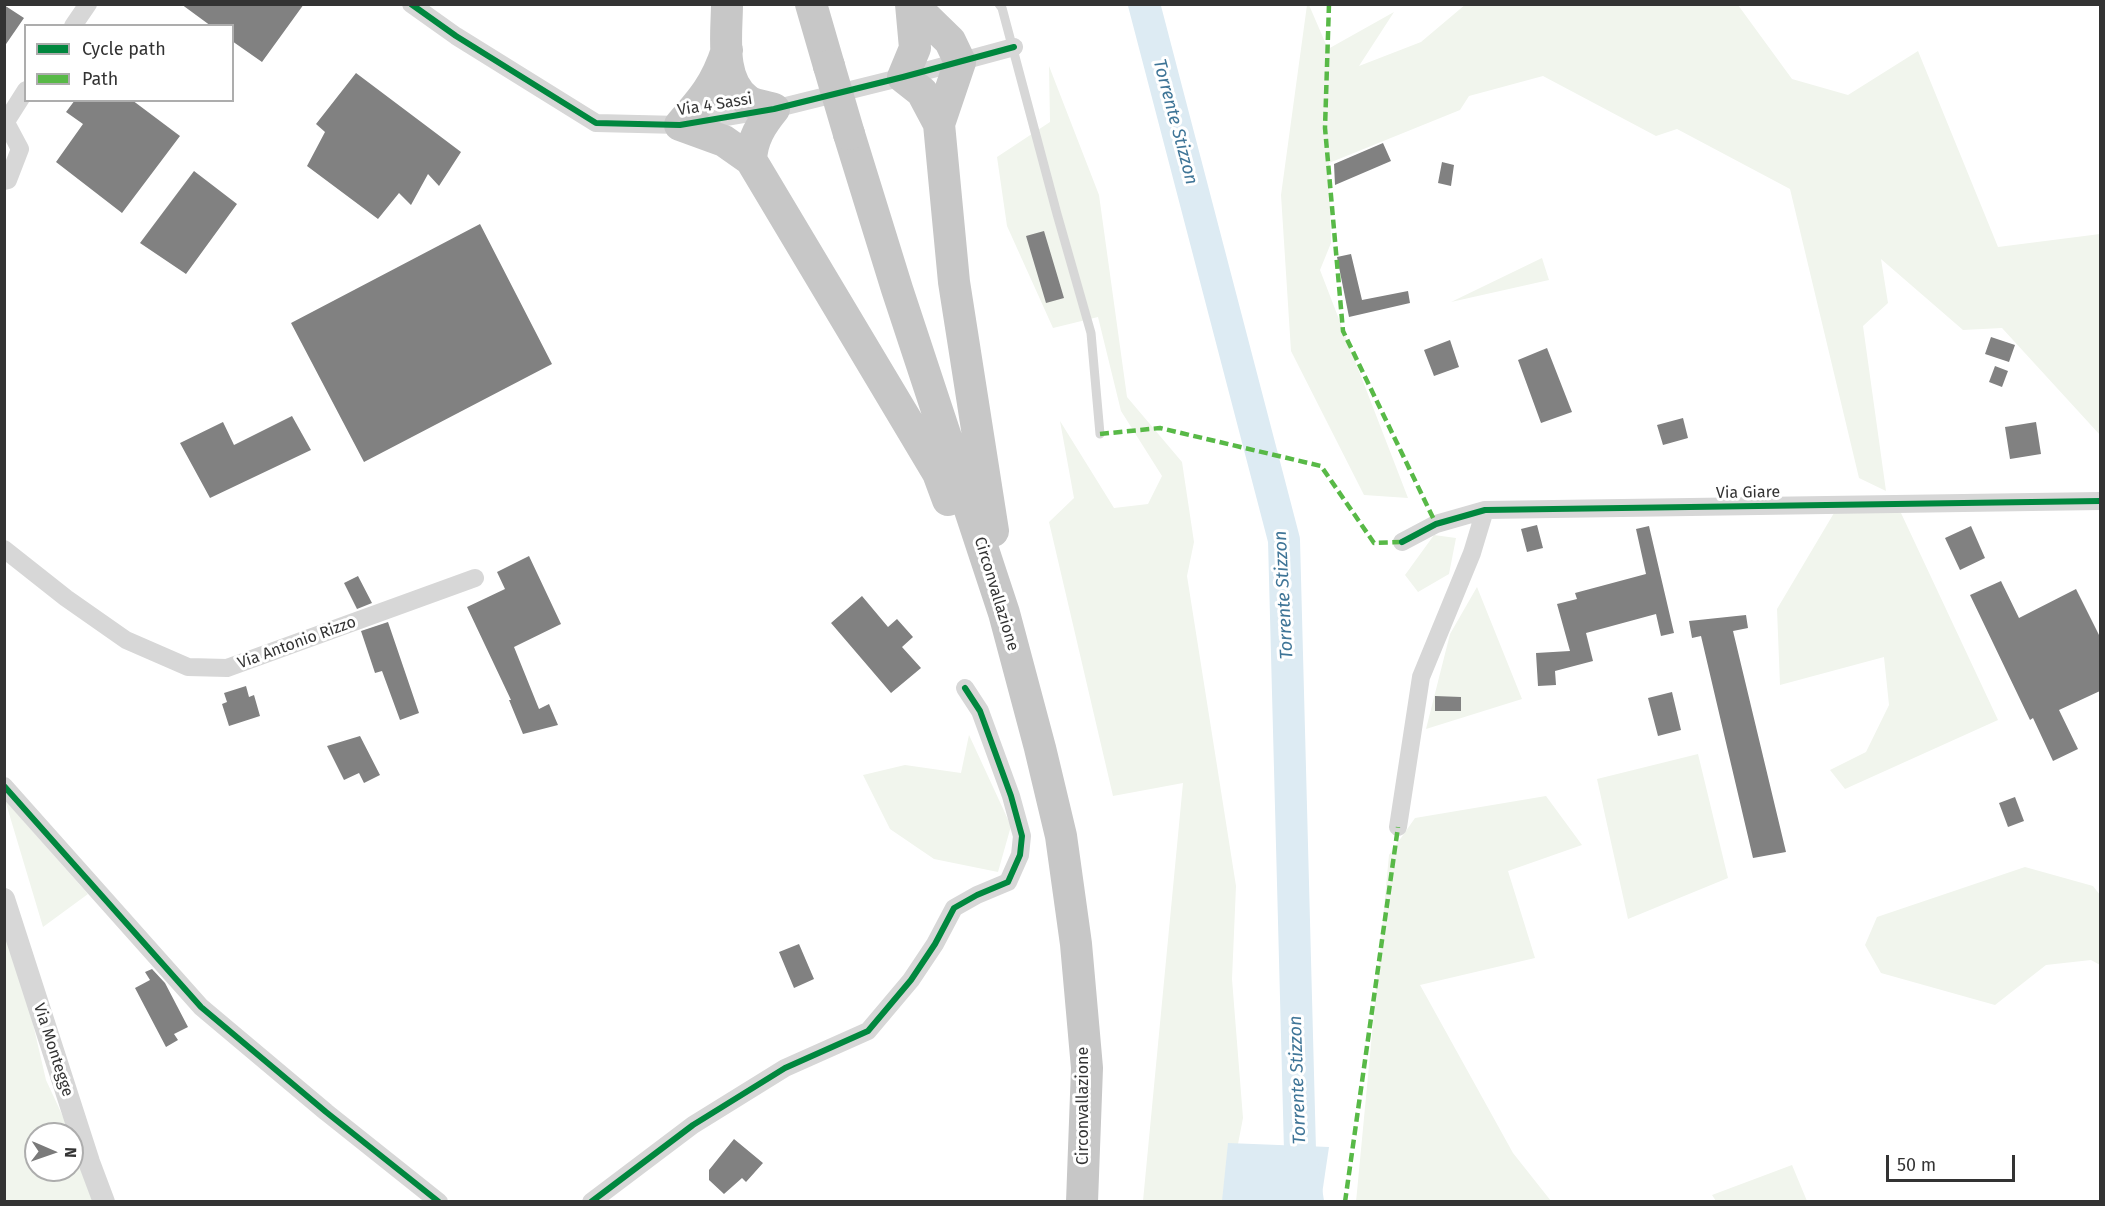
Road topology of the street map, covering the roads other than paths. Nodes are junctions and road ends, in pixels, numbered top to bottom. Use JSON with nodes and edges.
{"nodes":[{"id":1,"x":88,"y":4,"type":"edge"},
{"id":2,"x":411,"y":4,"type":"edge"},
{"id":3,"x":727,"y":4,"type":"edge"},
{"id":4,"x":811,"y":4,"type":"edge"},
{"id":5,"x":912,"y":4,"type":"edge"},
{"id":6,"x":999,"y":4,"type":"edge"},
{"id":7,"x":74,"y":24,"type":"edge"},
{"id":8,"x":1014,"y":47,"type":"junction"},
{"id":9,"x":727,"y":50,"type":"junction"},
{"id":10,"x":960,"y":62,"type":"junction"},
{"id":11,"x":903,"y":77,"type":"junction"},
{"id":12,"x":23,"y":94,"type":"edge"},
{"id":13,"x":774,"y":109,"type":"junction"},
{"id":14,"x":6,"y":119,"type":"edge"},
{"id":15,"x":939,"y":124,"type":"junction"},
{"id":16,"x":680,"y":126,"type":"junction"},
{"id":17,"x":751,"y":160,"type":"junction"},
{"id":18,"x":4,"y":181,"type":"edge"},
{"id":19,"x":1100,"y":434,"type":"dead end"},
{"id":20,"x":2100,"y":501,"type":"edge"},
{"id":21,"x":1485,"y":510,"type":"junction"},
{"id":22,"x":1402,"y":542,"type":"dead end"},
{"id":23,"x":4,"y":549,"type":"edge"},
{"id":24,"x":990,"y":570,"type":"junction"},
{"id":25,"x":475,"y":578,"type":"dead end"},
{"id":26,"x":965,"y":688,"type":"dead end"},
{"id":27,"x":4,"y":786,"type":"edge"},
{"id":28,"x":1398,"y":827,"type":"dead end"},
{"id":29,"x":4,"y":899,"type":"edge"},
{"id":30,"x":104,"y":1202,"type":"edge"},
{"id":31,"x":439,"y":1202,"type":"edge"},
{"id":32,"x":591,"y":1202,"type":"edge"},
{"id":33,"x":1082,"y":1202,"type":"edge"}],
"edges":[{"from":1,"to":7,"type":"street"},
{"from":2,"to":16,"type":"street","name":"Via 4 Sassi"},
{"from":3,"to":9,"type":"highway"},
{"from":4,"to":24,"type":"highway","name":"Circonvallazione","bridge":true},
{"from":5,"to":10,"type":"highway"},
{"from":5,"to":11,"type":"highway"},
{"from":6,"to":8,"type":"lane"},
{"from":8,"to":10,"type":"street","name":"Via 4 Sassi"},
{"from":8,"to":19,"type":"lane"},
{"from":9,"to":13,"type":"highway"},
{"from":9,"to":16,"type":"highway"},
{"from":10,"to":11,"type":"street","name":"Via 4 Sassi"},
{"from":10,"to":15,"type":"highway"},
{"from":11,"to":13,"type":"street","name":"Via 4 Sassi"},
{"from":11,"to":15,"type":"highway"},
{"from":12,"to":14,"type":"street"},
{"from":13,"to":16,"type":"street","name":"Via 4 Sassi"},
{"from":13,"to":17,"type":"highway"},
{"from":14,"to":18,"type":"street"},
{"from":15,"to":24,"type":"highway"},
{"from":16,"to":17,"type":"highway"},
{"from":17,"to":24,"type":"highway"},
{"from":20,"to":21,"type":"street","name":"Via Giare"},
{"from":21,"to":22,"type":"street","name":"Via Giare"},
{"from":21,"to":28,"type":"street"},
{"from":23,"to":25,"type":"street","name":"Via Antonio Rizzo"},
{"from":24,"to":33,"type":"highway","name":"Circonvallazione"},
{"from":26,"to":32,"type":"street"},
{"from":27,"to":31,"type":"street"},
{"from":29,"to":30,"type":"street","name":"Via Montegge"}]}
